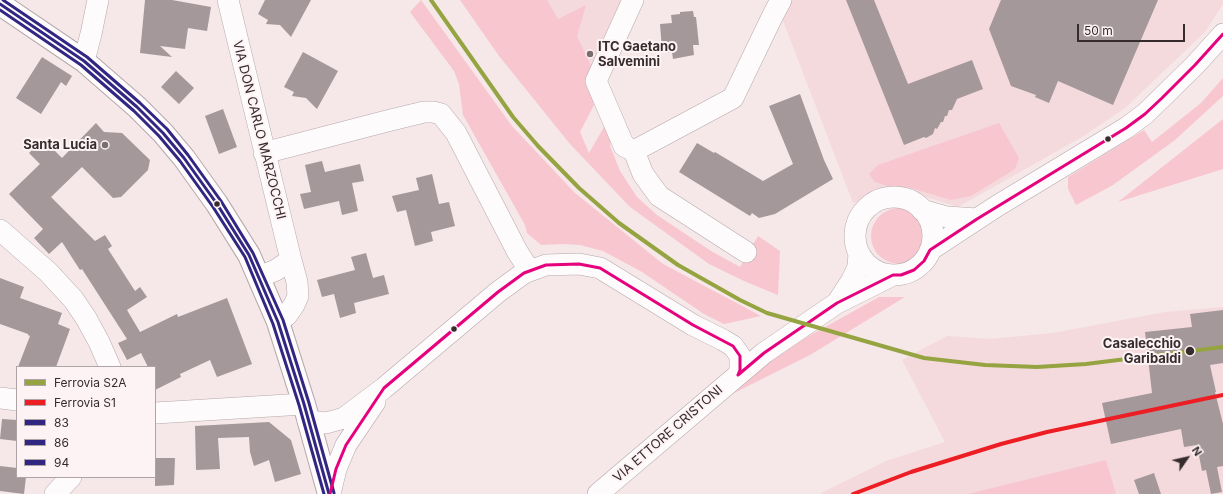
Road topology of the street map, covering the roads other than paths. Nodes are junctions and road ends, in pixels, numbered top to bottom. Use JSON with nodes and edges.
{"nodes":[{"id":1,"x":98,"y":0,"type":"edge"},
{"id":2,"x":228,"y":0,"type":"edge"},
{"id":3,"x":633,"y":0,"type":"edge"},
{"id":4,"x":781,"y":0,"type":"edge"},
{"id":5,"x":0,"y":4,"type":"edge"},
{"id":6,"x":1223,"y":34,"type":"edge"},
{"id":7,"x":84,"y":61,"type":"junction"},
{"id":8,"x":634,"y":151,"type":"junction"},
{"id":9,"x":264,"y":153,"type":"junction"},
{"id":10,"x":922,"y":210,"type":"junction"},
{"id":11,"x":977,"y":219,"type":"junction"},
{"id":12,"x":0,"y":230,"type":"edge"},
{"id":13,"x":930,"y":250,"type":"junction"},
{"id":14,"x":746,"y":252,"type":"dead end"},
{"id":15,"x":859,"y":253,"type":"junction"},
{"id":16,"x":291,"y":260,"type":"junction"},
{"id":17,"x":529,"y":270,"type":"junction"},
{"id":18,"x":893,"y":275,"type":"junction"},
{"id":19,"x":259,"y":277,"type":"junction"},
{"id":20,"x":837,"y":303,"type":"junction"},
{"id":21,"x":278,"y":322,"type":"junction"},
{"id":22,"x":733,"y":346,"type":"junction"},
{"id":23,"x":764,"y":353,"type":"junction"},
{"id":24,"x":110,"y":366,"type":"edge"},
{"id":25,"x":738,"y":375,"type":"junction"},
{"id":26,"x":384,"y":388,"type":"junction"},
{"id":27,"x":0,"y":398,"type":"edge"},
{"id":28,"x":16,"y":400,"type":"edge"},
{"id":29,"x":306,"y":412,"type":"junction"},
{"id":30,"x":156,"y":413,"type":"edge"},
{"id":31,"x":70,"y":478,"type":"edge"},
{"id":32,"x":55,"y":494,"type":"edge"},
{"id":33,"x":330,"y":494,"type":"edge"},
{"id":34,"x":598,"y":494,"type":"edge"}],
"edges":[{"from":1,"to":7,"type":"street"},
{"from":2,"to":9,"type":"street","name":"VIA DON CARLO MARZOCCHI"},
{"from":3,"to":8,"type":"street"},
{"from":4,"to":8,"type":"street"},
{"from":5,"to":7,"type":"main road"},
{"from":6,"to":11,"type":"street"},
{"from":7,"to":19,"type":"main road"},
{"from":8,"to":14,"type":"street"},
{"from":9,"to":16,"type":"street","name":"VIA DON CARLO MARZOCCHI"},
{"from":9,"to":17,"type":"street"},
{"from":10,"to":11,"type":"street"},
{"from":10,"to":13,"type":"street"},
{"from":10,"to":15,"type":"street"},
{"from":11,"to":13,"type":"street"},
{"from":12,"to":24,"type":"street"},
{"from":13,"to":18,"type":"street"},
{"from":15,"to":18,"type":"street"},
{"from":15,"to":20,"type":"street","name":"VIA ETTORE CRISTONI"},
{"from":16,"to":19,"type":"street"},
{"from":16,"to":21,"type":"street","name":"VIA DON CARLO MARZOCCHI"},
{"from":17,"to":22,"type":"street"},
{"from":17,"to":26,"type":"street"},
{"from":18,"to":20,"type":"street","name":"VIA ETTORE CRISTONI"},
{"from":19,"to":21,"type":"main road"},
{"from":20,"to":23,"type":"street","name":"VIA ETTORE CRISTONI"},
{"from":21,"to":29,"type":"main road"},
{"from":22,"to":23,"type":"street"},
{"from":22,"to":25,"type":"street"},
{"from":23,"to":25,"type":"street","name":"VIA ETTORE CRISTONI"},
{"from":25,"to":34,"type":"street","name":"VIA ETTORE CRISTONI"},
{"from":26,"to":29,"type":"street"},
{"from":26,"to":33,"type":"street"},
{"from":27,"to":28,"type":"street"},
{"from":29,"to":30,"type":"street"},
{"from":29,"to":33,"type":"main road"},
{"from":31,"to":32,"type":"street"}]}
